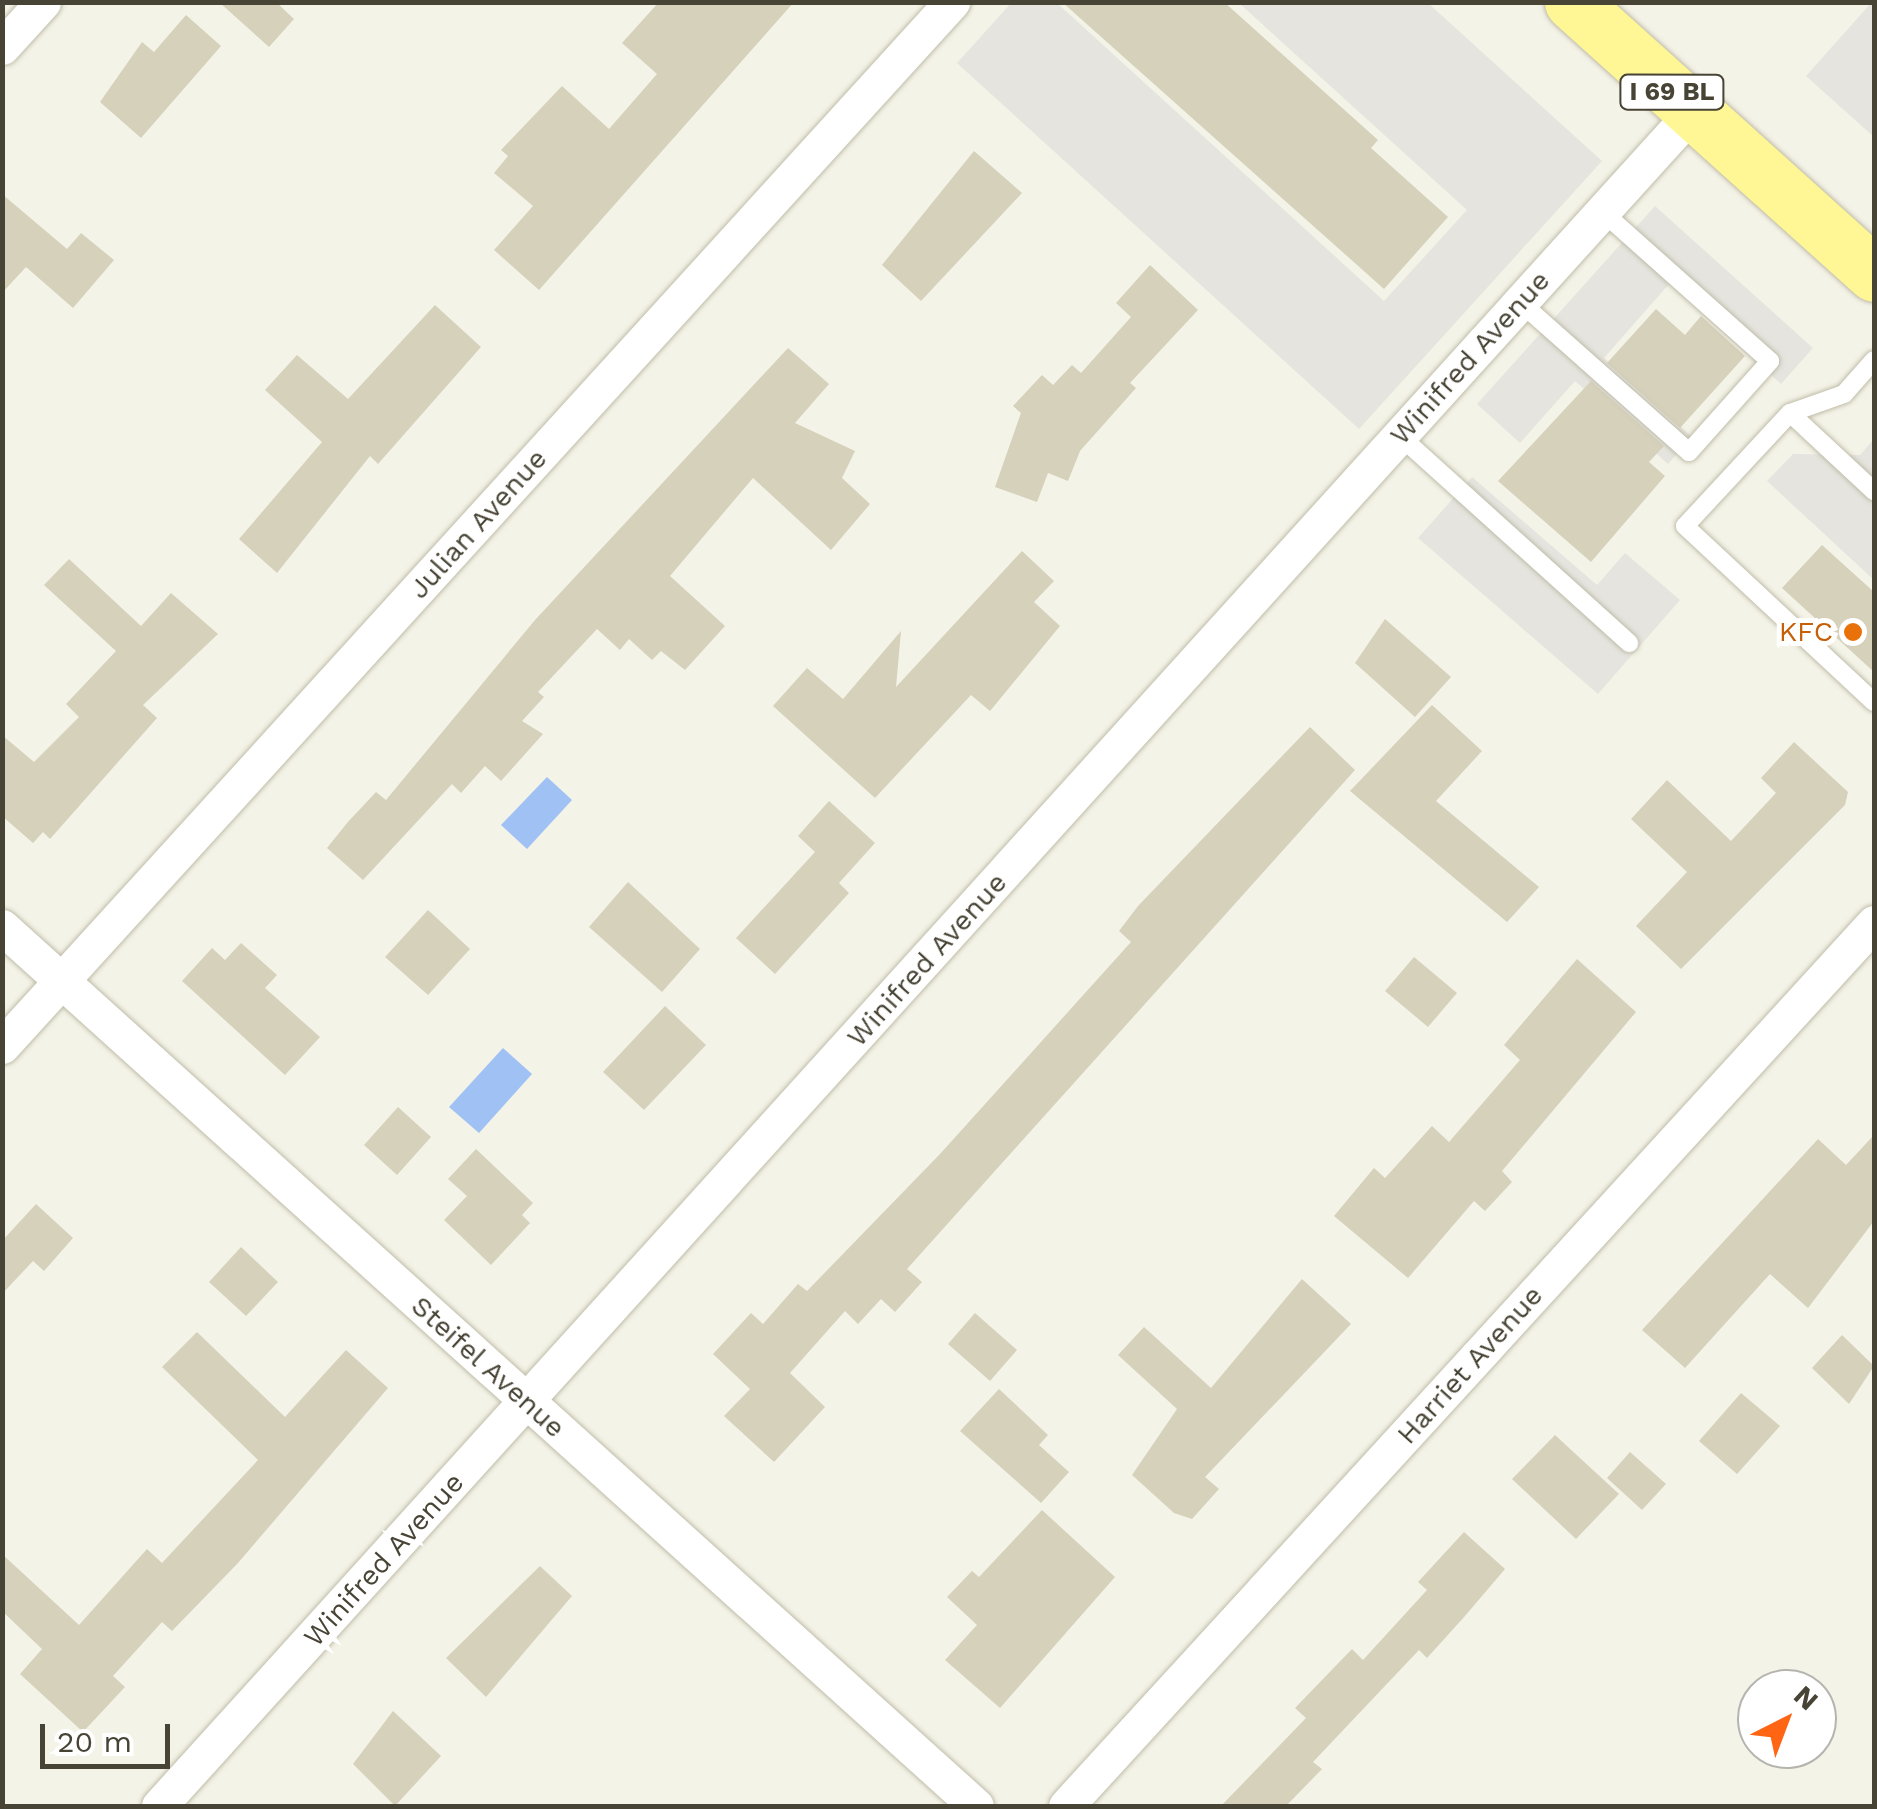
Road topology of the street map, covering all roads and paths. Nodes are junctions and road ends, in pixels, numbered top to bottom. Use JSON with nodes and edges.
{"nodes":[{"id":1,"x":43,"y":2,"type":"edge"},
{"id":2,"x":952,"y":2,"type":"edge"},
{"id":3,"x":1572,"y":2,"type":"edge"},
{"id":4,"x":2,"y":47,"type":"edge"},
{"id":5,"x":1693,"y":111,"type":"junction"},
{"id":6,"x":1602,"y":212,"type":"junction"},
{"id":7,"x":1874,"y":274,"type":"edge"},
{"id":8,"x":1520,"y":302,"type":"junction"},
{"id":9,"x":1874,"y":360,"type":"edge"},
{"id":10,"x":1790,"y":413,"type":"junction"},
{"id":11,"x":1400,"y":436,"type":"junction"},
{"id":12,"x":1874,"y":492,"type":"edge"},
{"id":13,"x":1629,"y":643,"type":"dead end"},
{"id":14,"x":1874,"y":702,"type":"edge"},
{"id":15,"x":2,"y":927,"type":"edge"},
{"id":16,"x":1873,"y":927,"type":"edge"},
{"id":17,"x":62,"y":981,"type":"junction"},
{"id":18,"x":2,"y":1046,"type":"edge"},
{"id":19,"x":528,"y":1403,"type":"junction"},
{"id":20,"x":159,"y":1806,"type":"edge"},
{"id":21,"x":976,"y":1806,"type":"edge"},
{"id":22,"x":1066,"y":1806,"type":"edge"}],
"edges":[{"from":1,"to":4,"type":"street"},
{"from":2,"to":17,"type":"street","name":"Julian Avenue"},
{"from":3,"to":5,"type":"main road","number":"I 69 BL"},
{"from":5,"to":6,"type":"street","name":"Winifred Avenue"},
{"from":5,"to":7,"type":"main road","number":"I 69 BL"},
{"from":6,"to":8,"type":"street","name":"Winifred Avenue"},
{"from":6,"to":8,"type":"lane"},
{"from":8,"to":11,"type":"street","name":"Winifred Avenue"},
{"from":9,"to":10,"type":"lane"},
{"from":10,"to":12,"type":"lane"},
{"from":10,"to":14,"type":"lane"},
{"from":11,"to":13,"type":"lane"},
{"from":11,"to":19,"type":"street","name":"Winifred Avenue"},
{"from":15,"to":17,"type":"street","name":"Steifel Avenue"},
{"from":16,"to":22,"type":"street","name":"Harriet Avenue"},
{"from":17,"to":18,"type":"street","name":"Julian Avenue"},
{"from":17,"to":19,"type":"street","name":"Steifel Avenue"},
{"from":19,"to":20,"type":"street","name":"Winifred Avenue"},
{"from":19,"to":21,"type":"street","name":"Steifel Avenue"}]}
